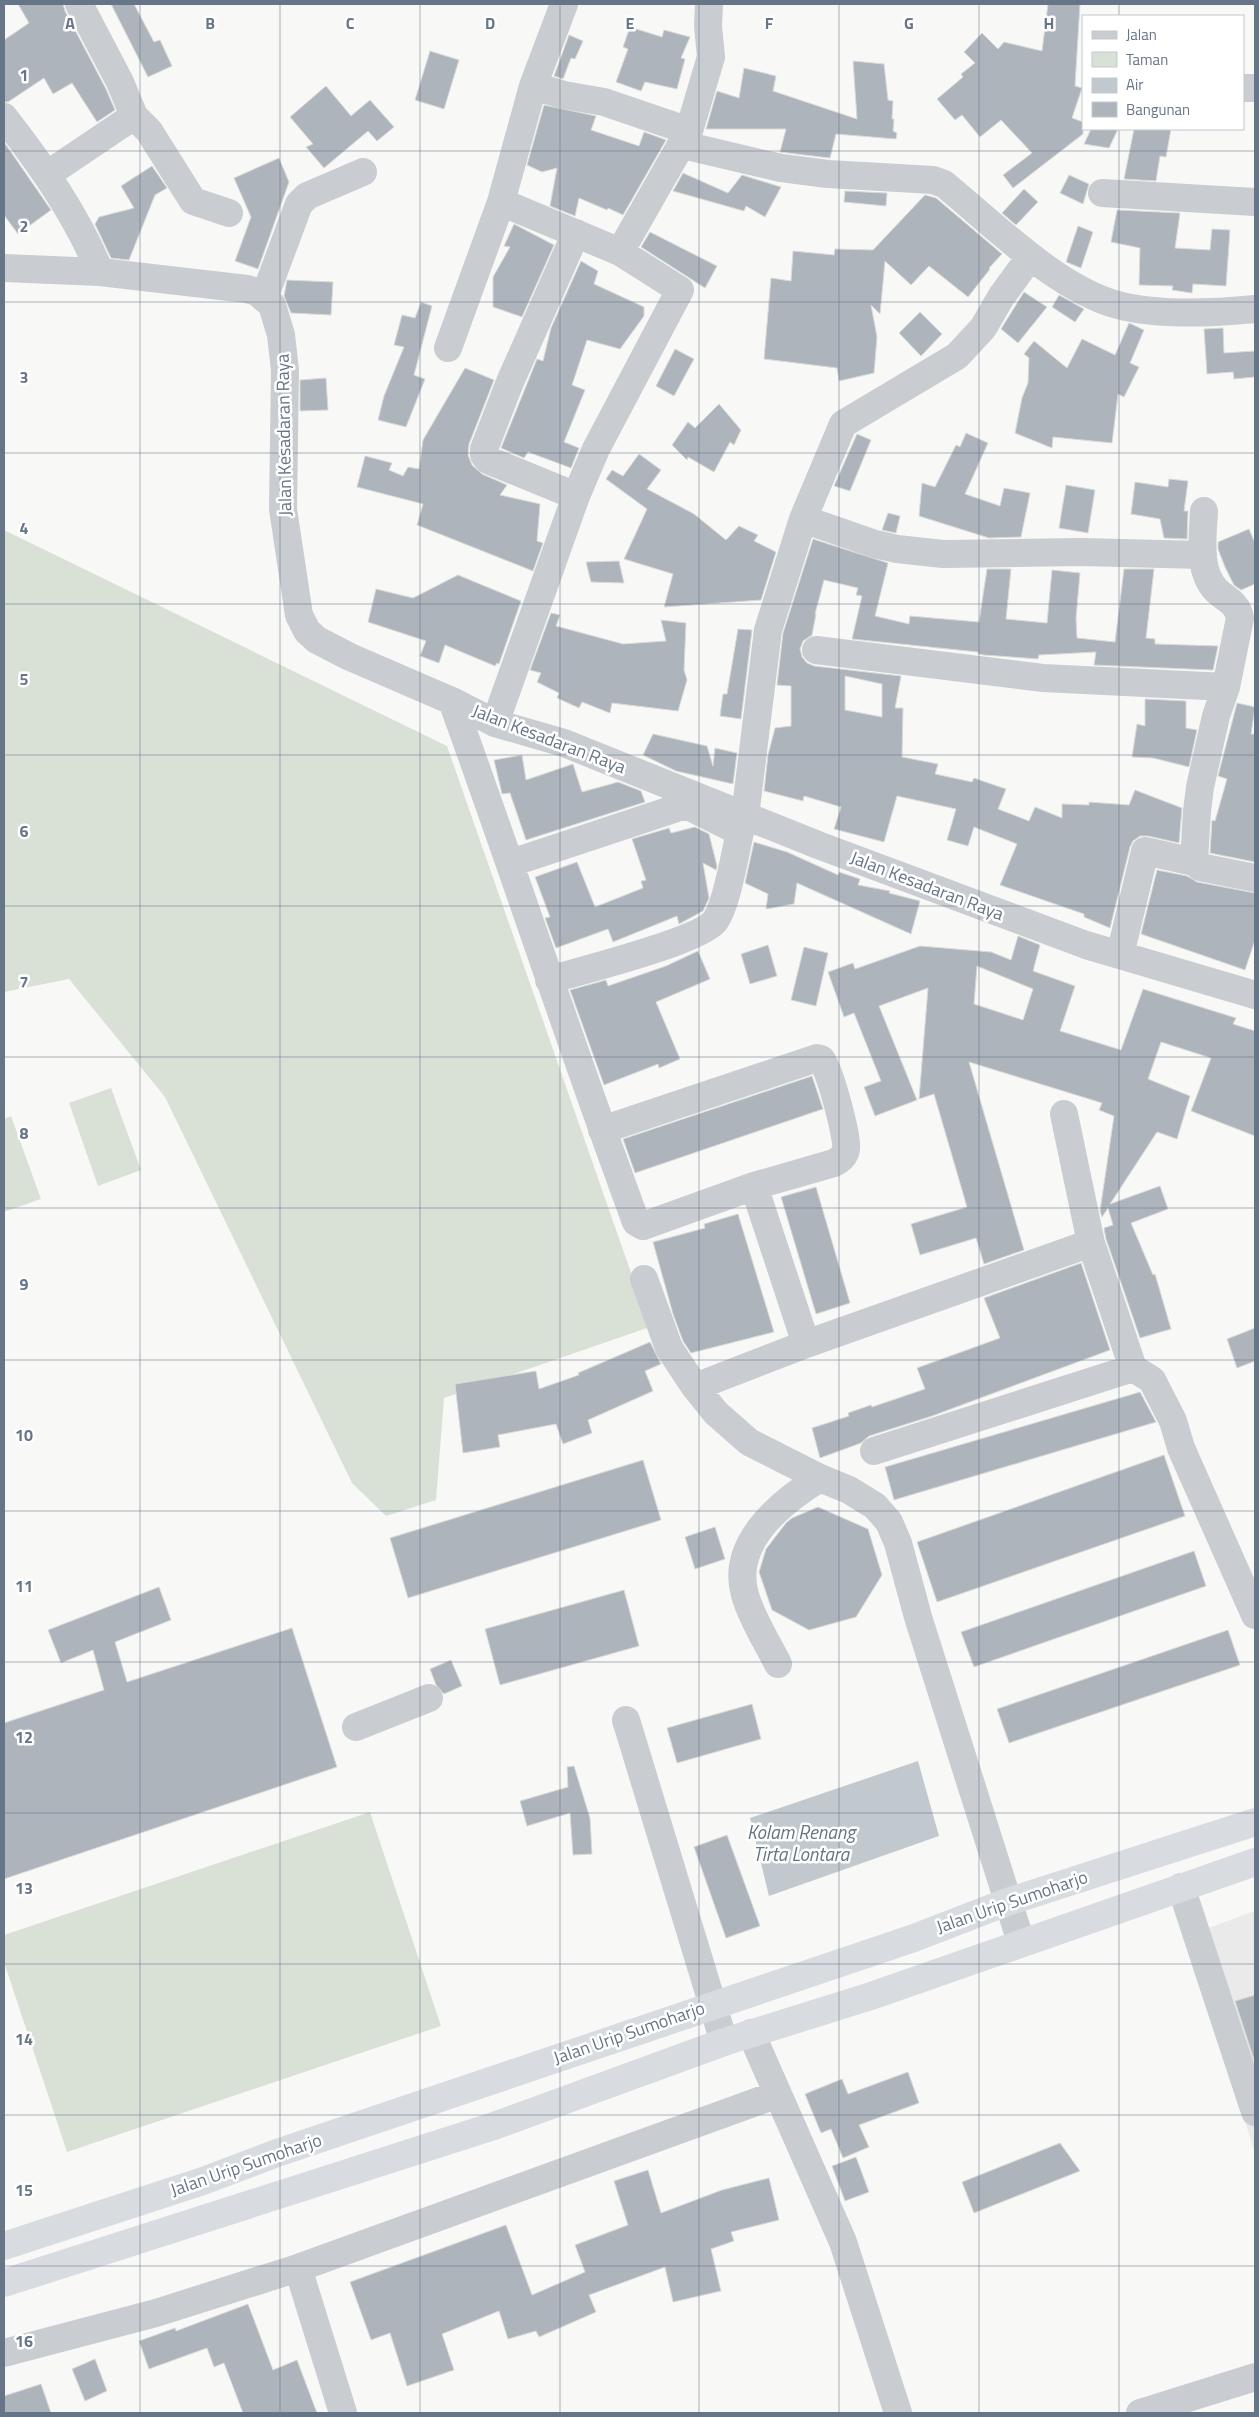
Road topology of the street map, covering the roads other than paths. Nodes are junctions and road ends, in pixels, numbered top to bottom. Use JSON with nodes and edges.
{"nodes":[{"id":1,"x":79,"y":4,"type":"edge"},
{"id":2,"x":564,"y":4,"type":"edge"},
{"id":3,"x":709,"y":4,"type":"edge"},
{"id":4,"x":533,"y":86,"type":"junction"},
{"id":5,"x":134,"y":116,"type":"junction"},
{"id":6,"x":4,"y":117,"type":"edge"},
{"id":7,"x":686,"y":138,"type":"junction"},
{"id":8,"x":363,"y":172,"type":"dead end"},
{"id":9,"x":48,"y":174,"type":"junction"},
{"id":10,"x":1102,"y":193,"type":"dead end"},
{"id":11,"x":501,"y":202,"type":"junction"},
{"id":12,"x":1255,"y":202,"type":"edge"},
{"id":13,"x":229,"y":213,"type":"dead end"},
{"id":14,"x":576,"y":233,"type":"junction"},
{"id":15,"x":620,"y":252,"type":"junction"},
{"id":16,"x":1030,"y":257,"type":"junction"},
{"id":17,"x":4,"y":268,"type":"edge"},
{"id":18,"x":100,"y":272,"type":"junction"},
{"id":19,"x":264,"y":298,"type":"junction"},
{"id":20,"x":1255,"y":309,"type":"edge"},
{"id":21,"x":448,"y":348,"type":"dead end"},
{"id":22,"x":576,"y":496,"type":"junction"},
{"id":23,"x":1204,"y":511,"type":"dead end"},
{"id":24,"x":803,"y":518,"type":"junction"},
{"id":25,"x":1203,"y":555,"type":"junction"},
{"id":26,"x":816,"y":650,"type":"dead end"},
{"id":27,"x":1226,"y":687,"type":"junction"},
{"id":28,"x":452,"y":701,"type":"junction"},
{"id":29,"x":495,"y":722,"type":"junction"},
{"id":30,"x":745,"y":816,"type":"junction"},
{"id":31,"x":1194,"y":862,"type":"junction"},
{"id":32,"x":511,"y":864,"type":"junction"},
{"id":33,"x":1255,"y":878,"type":"edge"},
{"id":34,"x":1120,"y":956,"type":"junction"},
{"id":35,"x":549,"y":980,"type":"junction"},
{"id":36,"x":1255,"y":995,"type":"edge"},
{"id":37,"x":1064,"y":1114,"type":"dead end"},
{"id":38,"x":602,"y":1130,"type":"junction"},
{"id":39,"x":754,"y":1186,"type":"junction"},
{"id":40,"x":1091,"y":1244,"type":"junction"},
{"id":41,"x":644,"y":1279,"type":"dead end"},
{"id":42,"x":806,"y":1344,"type":"junction"},
{"id":43,"x":1132,"y":1368,"type":"junction"},
{"id":44,"x":694,"y":1387,"type":"junction"},
{"id":45,"x":874,"y":1451,"type":"dead end"},
{"id":46,"x":820,"y":1478,"type":"junction"},
{"id":47,"x":1255,"y":1616,"type":"edge"},
{"id":48,"x":778,"y":1664,"type":"dead end"},
{"id":49,"x":429,"y":1698,"type":"dead end"},
{"id":50,"x":626,"y":1720,"type":"dead end"},
{"id":51,"x":356,"y":1727,"type":"dead end"},
{"id":52,"x":1255,"y":1822,"type":"edge"},
{"id":53,"x":1255,"y":1862,"type":"edge"},
{"id":54,"x":1181,"y":1887,"type":"junction"},
{"id":55,"x":1007,"y":1902,"type":"junction"},
{"id":56,"x":1021,"y":1942,"type":"junction"},
{"id":57,"x":714,"y":2005,"type":"junction"},
{"id":58,"x":751,"y":2033,"type":"junction"},
{"id":59,"x":724,"y":2042,"type":"junction"},
{"id":60,"x":778,"y":2094,"type":"junction"},
{"id":61,"x":1255,"y":2112,"type":"edge"},
{"id":62,"x":278,"y":2153,"type":"junction"},
{"id":63,"x":292,"y":2191,"type":"junction"},
{"id":64,"x":4,"y":2246,"type":"edge"},
{"id":65,"x":298,"y":2268,"type":"junction"},
{"id":66,"x":4,"y":2283,"type":"edge"},
{"id":67,"x":4,"y":2354,"type":"edge"},
{"id":68,"x":1255,"y":2377,"type":"edge"},
{"id":69,"x":343,"y":2413,"type":"edge"},
{"id":70,"x":898,"y":2413,"type":"edge"},
{"id":71,"x":1140,"y":2413,"type":"edge"}],
"edges":[{"from":1,"to":5,"type":"street"},
{"from":2,"to":4,"type":"street"},
{"from":3,"to":7,"type":"street"},
{"from":4,"to":7,"type":"street"},
{"from":4,"to":11,"type":"street"},
{"from":5,"to":9,"type":"street"},
{"from":5,"to":13,"type":"street"},
{"from":6,"to":9,"type":"street"},
{"from":7,"to":15,"type":"street"},
{"from":7,"to":16,"type":"street"},
{"from":8,"to":19,"type":"street"},
{"from":9,"to":18,"type":"street"},
{"from":10,"to":12,"type":"street"},
{"from":11,"to":14,"type":"street"},
{"from":11,"to":21,"type":"street"},
{"from":14,"to":15,"type":"street"},
{"from":14,"to":22,"type":"street"},
{"from":15,"to":22,"type":"street"},
{"from":16,"to":20,"type":"street"},
{"from":16,"to":24,"type":"street"},
{"from":17,"to":18,"type":"street"},
{"from":18,"to":19,"type":"street"},
{"from":19,"to":28,"type":"street","name":"Jalan Kesadaran Raya"},
{"from":22,"to":29,"type":"street"},
{"from":23,"to":25,"type":"street"},
{"from":24,"to":25,"type":"street"},
{"from":24,"to":30,"type":"street"},
{"from":25,"to":27,"type":"street"},
{"from":26,"to":27,"type":"street"},
{"from":27,"to":31,"type":"street"},
{"from":28,"to":29,"type":"street","name":"Jalan Kesadaran Raya"},
{"from":28,"to":32,"type":"street"},
{"from":29,"to":30,"type":"street","name":"Jalan Kesadaran Raya"},
{"from":30,"to":34,"type":"street","name":"Jalan Kesadaran Raya"},
{"from":31,"to":33,"type":"street"},
{"from":31,"to":34,"type":"street"},
{"from":32,"to":35,"type":"street"},
{"from":32,"to":35,"type":"street"},
{"from":34,"to":36,"type":"street","name":"Jalan Kesadaran Raya"},
{"from":35,"to":38,"type":"street"},
{"from":37,"to":40,"type":"street"},
{"from":38,"to":39,"type":"street"},
{"from":38,"to":39,"type":"street"},
{"from":39,"to":42,"type":"street"},
{"from":40,"to":42,"type":"street"},
{"from":40,"to":43,"type":"street"},
{"from":41,"to":44,"type":"street"},
{"from":42,"to":44,"type":"street"},
{"from":43,"to":45,"type":"street"},
{"from":43,"to":47,"type":"street"},
{"from":44,"to":46,"type":"street"},
{"from":46,"to":48,"type":"street"},
{"from":46,"to":55,"type":"street"},
{"from":49,"to":51,"type":"street"},
{"from":50,"to":57,"type":"street"},
{"from":52,"to":55,"type":"highway","name":"Jalan Urip Sumoharjo"},
{"from":53,"to":54,"type":"highway","name":"Jalan Urip Sumoharjo"},
{"from":54,"to":56,"type":"highway","name":"Jalan Urip Sumoharjo"},
{"from":54,"to":61,"type":"street"},
{"from":55,"to":56,"type":"street"},
{"from":55,"to":57,"type":"highway","name":"Jalan Urip Sumoharjo"},
{"from":56,"to":58,"type":"highway","name":"Jalan Urip Sumoharjo"},
{"from":57,"to":59,"type":"street"},
{"from":57,"to":62,"type":"highway","name":"Jalan Urip Sumoharjo"},
{"from":58,"to":59,"type":"highway","name":"Jalan Urip Sumoharjo"},
{"from":58,"to":60,"type":"street"},
{"from":59,"to":63,"type":"highway","name":"Jalan Urip Sumoharjo"},
{"from":60,"to":65,"type":"street"},
{"from":60,"to":70,"type":"street"},
{"from":62,"to":63,"type":"highway"},
{"from":62,"to":64,"type":"highway","name":"Jalan Urip Sumoharjo"},
{"from":63,"to":66,"type":"highway","name":"Jalan Urip Sumoharjo"},
{"from":65,"to":67,"type":"street"},
{"from":65,"to":69,"type":"street"},
{"from":68,"to":71,"type":"street"}]}
